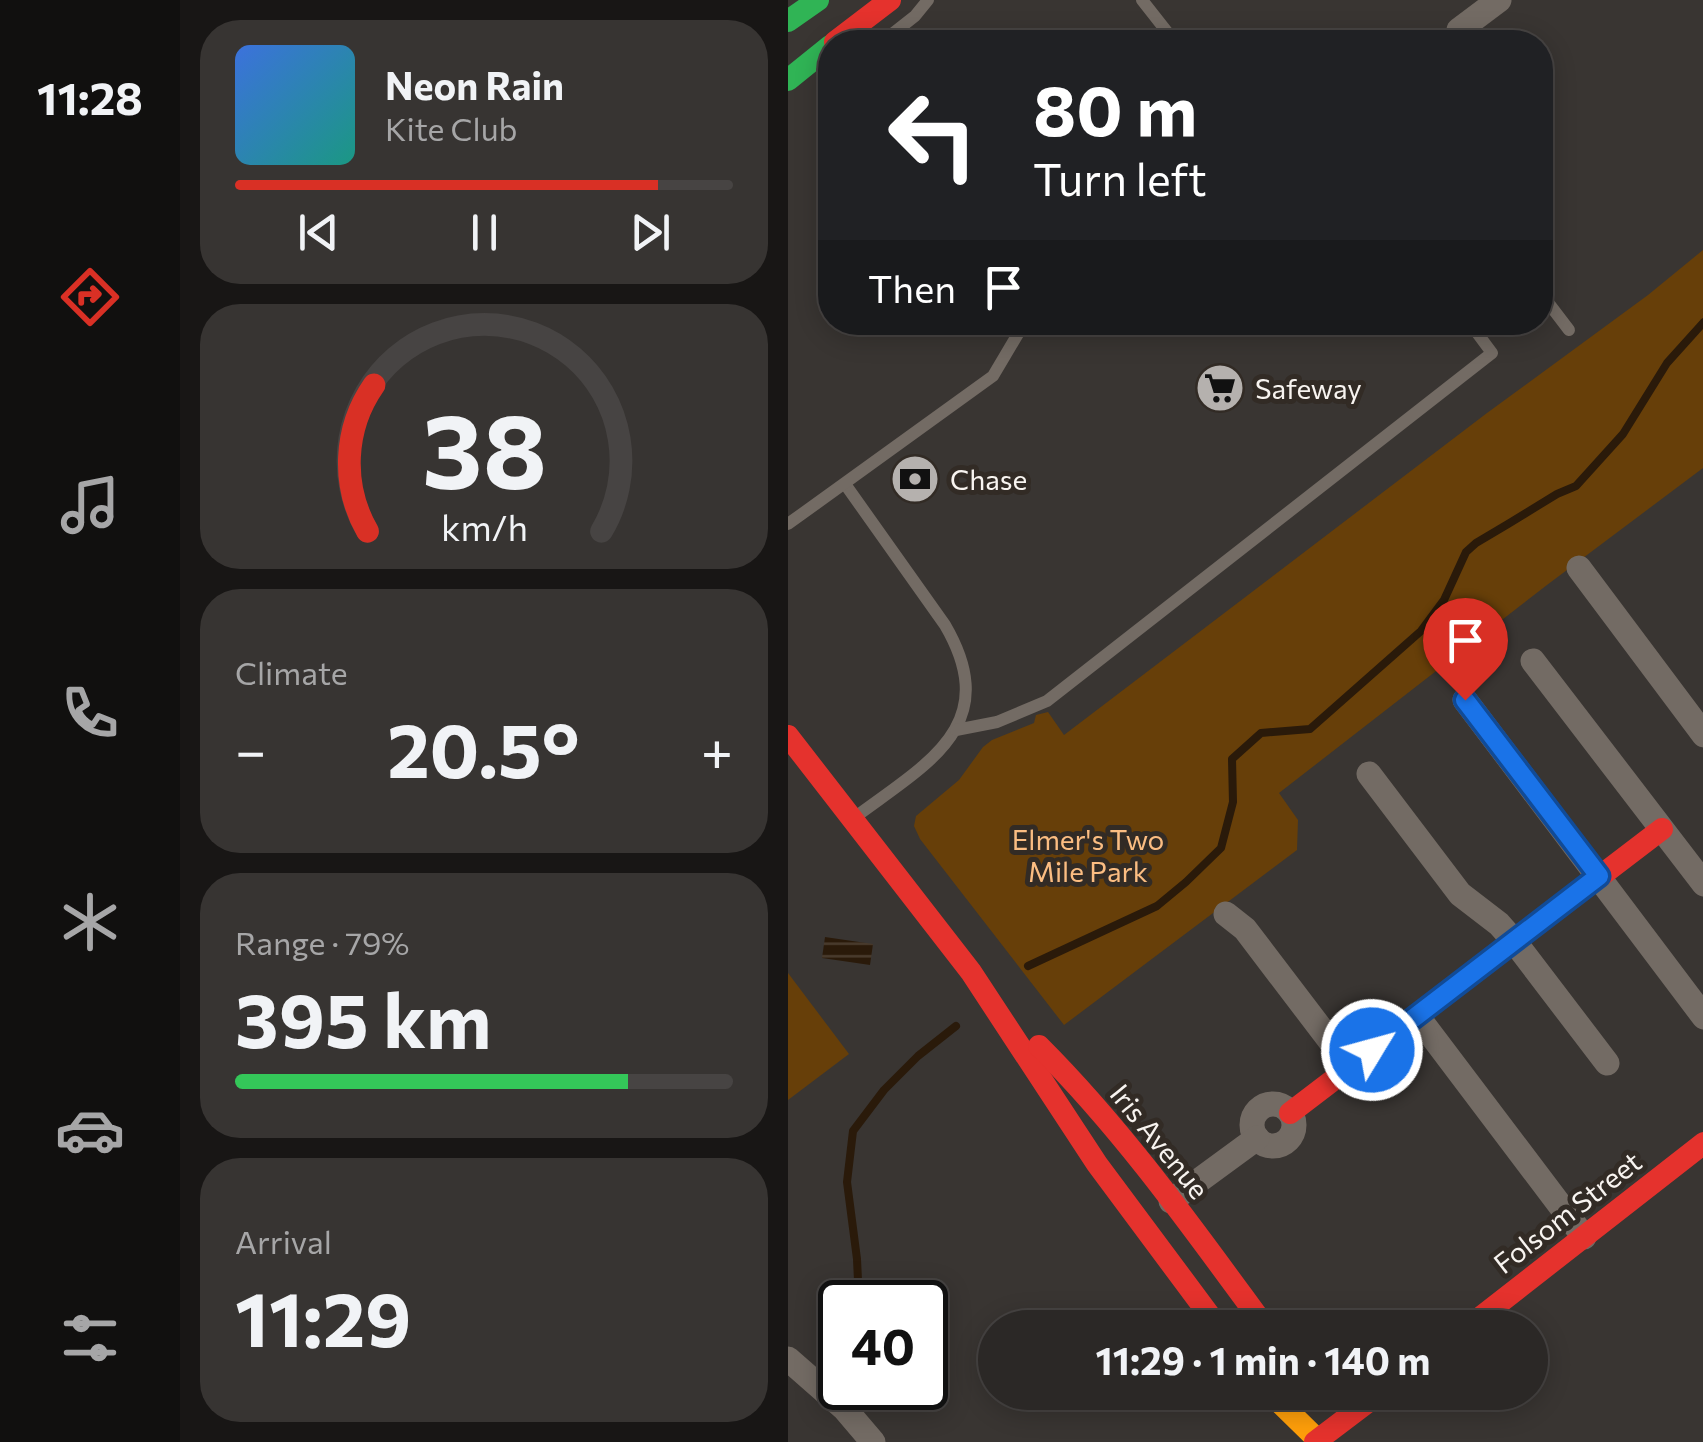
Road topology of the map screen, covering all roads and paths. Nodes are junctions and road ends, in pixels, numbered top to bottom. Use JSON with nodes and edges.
{"nodes":[{"id":1,"x":818,"y":0,"type":"edge"},
{"id":2,"x":890,"y":0,"type":"edge"},
{"id":3,"x":928,"y":0,"type":"edge"},
{"id":4,"x":1142,"y":0,"type":"edge"},
{"id":5,"x":1499,"y":0,"type":"edge"},
{"id":6,"x":788,"y":22,"type":"edge"},
{"id":7,"x":851,"y":30,"type":"edge"},
{"id":8,"x":897,"y":30,"type":"edge"},
{"id":9,"x":1162,"y":30,"type":"edge"},
{"id":10,"x":1458,"y":30,"type":"edge"},
{"id":11,"x":818,"y":56,"type":"edge"},
{"id":12,"x":788,"y":80,"type":"edge"},
{"id":13,"x":1553,"y":309,"type":"edge"},
{"id":14,"x":1569,"y":330,"type":"dead end"},
{"id":15,"x":1017,"y":335,"type":"edge"},
{"id":16,"x":1479,"y":335,"type":"edge"},
{"id":17,"x":845,"y":484,"type":"junction"},
{"id":18,"x":788,"y":524,"type":"edge"},
{"id":19,"x":1579,"y":568,"type":"dead end"},
{"id":20,"x":1533,"y":661,"type":"dead end"},
{"id":21,"x":1465,"y":700,"type":"dead end"},
{"id":22,"x":956,"y":730,"type":"junction"},
{"id":23,"x":1704,"y":735,"type":"edge"},
{"id":24,"x":788,"y":736,"type":"edge"},
{"id":25,"x":1368,"y":774,"type":"dead end"},
{"id":26,"x":852,"y":820,"type":"junction"},
{"id":27,"x":1662,"y":829,"type":"junction"},
{"id":28,"x":1599,"y":876,"type":"junction"},
{"id":29,"x":1704,"y":884,"type":"edge"},
{"id":30,"x":1226,"y":914,"type":"dead end"},
{"id":31,"x":1514,"y":941,"type":"junction"},
{"id":32,"x":994,"y":1004,"type":"junction"},
{"id":33,"x":1417,"y":1016,"type":"junction"},
{"id":34,"x":1704,"y":1017,"type":"edge"},
{"id":35,"x":1607,"y":1063,"type":"dead end"},
{"id":36,"x":1350,"y":1067,"type":"junction"},
{"id":37,"x":1290,"y":1113,"type":"joint"},
{"id":38,"x":1704,"y":1143,"type":"edge"},
{"id":39,"x":1171,"y":1201,"type":"junction"},
{"id":40,"x":1584,"y":1237,"type":"junction"},
{"id":41,"x":1204,"y":1310,"type":"edge"},
{"id":42,"x":1253,"y":1310,"type":"edge"},
{"id":43,"x":1490,"y":1310,"type":"edge"},
{"id":44,"x":788,"y":1359,"type":"edge"},
{"id":45,"x":1287,"y":1410,"type":"edge"},
{"id":46,"x":1311,"y":1410,"type":"edge"},
{"id":47,"x":1358,"y":1410,"type":"edge"},
{"id":48,"x":1318,"y":1441,"type":"edge"},
{"id":49,"x":873,"y":1442,"type":"edge"}],
"edges":[{"from":1,"to":6,"type":"main road"},
{"from":2,"to":7,"type":"main road"},
{"from":3,"to":8,"type":"lane"},
{"from":4,"to":9,"type":"lane"},
{"from":5,"to":10,"type":"street"},
{"from":11,"to":12,"type":"main road"},
{"from":13,"to":14,"type":"lane"},
{"from":15,"to":17,"type":"lane"},
{"from":16,"to":22,"type":"lane"},
{"from":17,"to":18,"type":"lane"},
{"from":17,"to":22,"type":"lane"},
{"from":19,"to":23,"type":"street"},
{"from":20,"to":27,"type":"street"},
{"from":21,"to":28,"type":"street"},
{"from":22,"to":26,"type":"lane"},
{"from":24,"to":26,"type":"main road","name":"Iris Avenue"},
{"from":25,"to":31,"type":"street"},
{"from":26,"to":32,"type":"main road","name":"Iris Avenue"},
{"from":27,"to":28,"type":"main road"},
{"from":27,"to":29,"type":"street"},
{"from":28,"to":31,"type":"main road"},
{"from":28,"to":34,"type":"street"},
{"from":30,"to":36,"type":"street"},
{"from":31,"to":33,"type":"main road"},
{"from":31,"to":35,"type":"street"},
{"from":32,"to":39,"type":"main road","name":"Iris Avenue"},
{"from":32,"to":41,"type":"main road","name":"Iris Avenue"},
{"from":33,"to":36,"type":"main road"},
{"from":33,"to":40,"type":"street"},
{"from":36,"to":37,"type":"main road"},
{"from":37,"to":39,"type":"street"},
{"from":38,"to":40,"type":"main road","name":"Folsom Street"},
{"from":39,"to":42,"type":"main road","name":"Iris Avenue"},
{"from":40,"to":43,"type":"main road","name":"Folsom Street"},
{"from":44,"to":49,"type":"street"},
{"from":45,"to":48,"type":"main road"},
{"from":46,"to":48,"type":"main road"},
{"from":47,"to":48,"type":"main road"}]}
